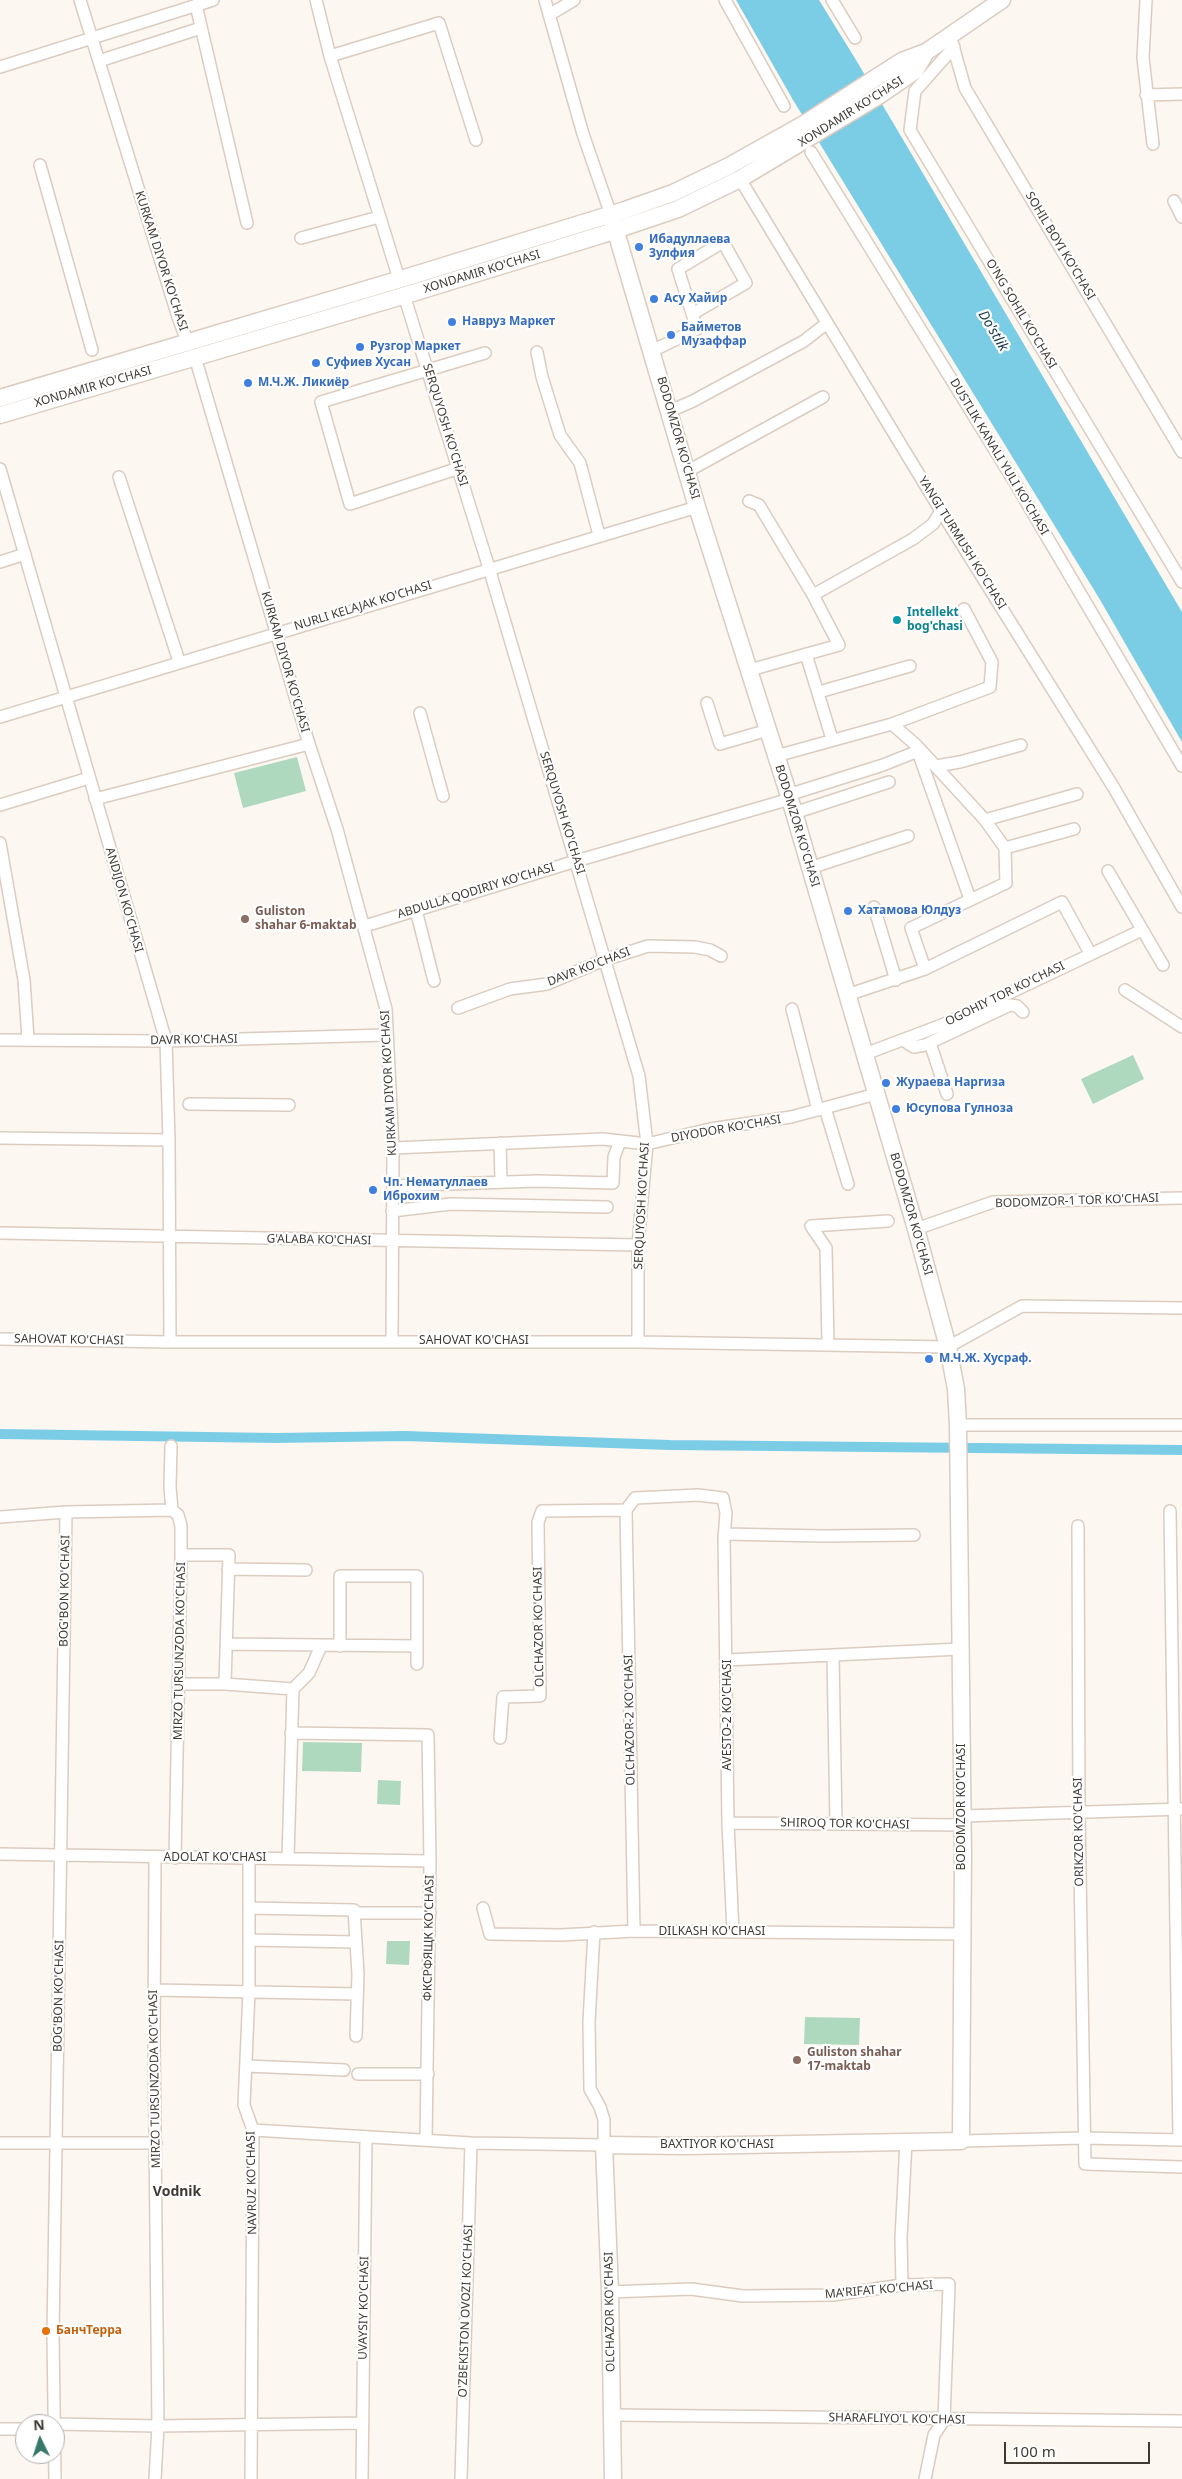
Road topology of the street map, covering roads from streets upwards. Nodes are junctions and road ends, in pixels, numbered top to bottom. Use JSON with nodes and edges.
{"nodes":[{"id":1,"x":80,"y":0,"type":"edge"},
{"id":2,"x":213,"y":0,"type":"edge"},
{"id":3,"x":316,"y":0,"type":"edge"},
{"id":4,"x":544,"y":0,"type":"edge"},
{"id":5,"x":574,"y":0,"type":"edge"},
{"id":6,"x":725,"y":0,"type":"edge"},
{"id":7,"x":832,"y":0,"type":"edge"},
{"id":8,"x":1002,"y":0,"type":"edge"},
{"id":9,"x":1146,"y":0,"type":"edge"},
{"id":10,"x":196,"y":5,"type":"junction"},
{"id":11,"x":549,"y":15,"type":"junction"},
{"id":12,"x":201,"y":28,"type":"junction"},
{"id":13,"x":92,"y":37,"type":"junction"},
{"id":14,"x":855,"y":38,"type":"dead end"},
{"id":15,"x":951,"y":42,"type":"junction"},
{"id":16,"x":926,"y":52,"type":"junction"},
{"id":17,"x":330,"y":56,"type":"junction"},
{"id":18,"x":99,"y":61,"type":"junction"},
{"id":19,"x":0,"y":68,"type":"edge"},
{"id":20,"x":1182,"y":94,"type":"edge"},
{"id":21,"x":1146,"y":95,"type":"junction"},
{"id":22,"x":784,"y":106,"type":"dead end"},
{"id":23,"x":809,"y":138,"type":"junction"},
{"id":24,"x":476,"y":140,"type":"dead end"},
{"id":25,"x":1153,"y":144,"type":"dead end"},
{"id":26,"x":40,"y":165,"type":"dead end"},
{"id":27,"x":740,"y":179,"type":"junction"},
{"id":28,"x":1174,"y":201,"type":"dead end"},
{"id":29,"x":611,"y":215,"type":"junction"},
{"id":30,"x":379,"y":217,"type":"junction"},
{"id":31,"x":1182,"y":218,"type":"edge"},
{"id":32,"x":247,"y":223,"type":"dead end"},
{"id":33,"x":616,"y":231,"type":"junction"},
{"id":34,"x":301,"y":238,"type":"dead end"},
{"id":35,"x":399,"y":279,"type":"junction"},
{"id":36,"x":404,"y":296,"type":"junction"},
{"id":37,"x":692,"y":314,"type":"junction"},
{"id":38,"x":827,"y":323,"type":"junction"},
{"id":39,"x":187,"y":341,"type":"junction"},
{"id":40,"x":92,"y":350,"type":"dead end"},
{"id":41,"x":652,"y":351,"type":"junction"},
{"id":42,"x":537,"y":352,"type":"dead end"},
{"id":43,"x":486,"y":354,"type":"dead end"},
{"id":44,"x":195,"y":358,"type":"junction"},
{"id":45,"x":428,"y":370,"type":"junction"},
{"id":46,"x":823,"y":397,"type":"dead end"},
{"id":47,"x":0,"y":398,"type":"edge"},
{"id":48,"x":670,"y":411,"type":"junction"},
{"id":49,"x":0,"y":414,"type":"edge"},
{"id":50,"x":1182,"y":452,"type":"edge"},
{"id":51,"x":459,"y":468,"type":"junction"},
{"id":52,"x":0,"y":469,"type":"edge"},
{"id":53,"x":688,"y":471,"type":"junction"},
{"id":54,"x":119,"y":477,"type":"dead end"},
{"id":55,"x":750,"y":501,"type":"dead end"},
{"id":56,"x":697,"y":507,"type":"junction"},
{"id":57,"x":941,"y":511,"type":"junction"},
{"id":58,"x":599,"y":535,"type":"junction"},
{"id":59,"x":25,"y":554,"type":"junction"},
{"id":60,"x":0,"y":562,"type":"edge"},
{"id":61,"x":489,"y":568,"type":"junction"},
{"id":62,"x":1182,"y":582,"type":"edge"},
{"id":63,"x":813,"y":595,"type":"junction"},
{"id":64,"x":964,"y":609,"type":"dead end"},
{"id":65,"x":276,"y":633,"type":"junction"},
{"id":66,"x":806,"y":654,"type":"junction"},
{"id":67,"x":179,"y":661,"type":"junction"},
{"id":68,"x":910,"y":666,"type":"dead end"},
{"id":69,"x":750,"y":670,"type":"junction"},
{"id":70,"x":819,"y":692,"type":"junction"},
{"id":71,"x":68,"y":697,"type":"junction"},
{"id":72,"x":706,"y":703,"type":"dead end"},
{"id":73,"x":420,"y":713,"type":"dead end"},
{"id":74,"x":0,"y":717,"type":"edge"},
{"id":75,"x":892,"y":724,"type":"junction"},
{"id":76,"x":768,"y":730,"type":"junction"},
{"id":77,"x":832,"y":739,"type":"junction"},
{"id":78,"x":309,"y":744,"type":"junction"},
{"id":79,"x":1021,"y":745,"type":"dead end"},
{"id":80,"x":917,"y":748,"type":"junction"},
{"id":81,"x":776,"y":756,"type":"junction"},
{"id":82,"x":936,"y":766,"type":"junction"},
{"id":83,"x":1182,"y":766,"type":"edge"},
{"id":84,"x":89,"y":778,"type":"junction"},
{"id":85,"x":889,"y":782,"type":"dead end"},
{"id":86,"x":1077,"y":794,"type":"dead end"},
{"id":87,"x":443,"y":796,"type":"dead end"},
{"id":88,"x":95,"y":799,"type":"junction"},
{"id":89,"x":790,"y":802,"type":"junction"},
{"id":90,"x":0,"y":805,"type":"edge"},
{"id":91,"x":985,"y":820,"type":"junction"},
{"id":92,"x":1074,"y":829,"type":"dead end"},
{"id":93,"x":908,"y":836,"type":"dead end"},
{"id":94,"x":0,"y":843,"type":"edge"},
{"id":95,"x":1005,"y":848,"type":"junction"},
{"id":96,"x":576,"y":861,"type":"junction"},
{"id":97,"x":810,"y":868,"type":"junction"},
{"id":98,"x":1108,"y":871,"type":"dead end"},
{"id":99,"x":970,"y":899,"type":"junction"},
{"id":100,"x":874,"y":907,"type":"dead end"},
{"id":101,"x":1182,"y":907,"type":"edge"},
{"id":102,"x":416,"y":910,"type":"junction"},
{"id":103,"x":365,"y":926,"type":"junction"},
{"id":104,"x":1142,"y":930,"type":"junction"},
{"id":105,"x":1090,"y":953,"type":"junction"},
{"id":106,"x":721,"y":956,"type":"dead end"},
{"id":107,"x":604,"y":960,"type":"junction"},
{"id":108,"x":1163,"y":965,"type":"dead end"},
{"id":109,"x":925,"y":969,"type":"junction"},
{"id":110,"x":896,"y":980,"type":"junction"},
{"id":111,"x":434,"y":981,"type":"dead end"},
{"id":112,"x":1125,"y":990,"type":"dead end"},
{"id":113,"x":847,"y":995,"type":"junction"},
{"id":114,"x":458,"y":1008,"type":"dead end"},
{"id":115,"x":792,"y":1009,"type":"dead end"},
{"id":116,"x":1023,"y":1012,"type":"dead end"},
{"id":117,"x":1182,"y":1027,"type":"edge"},
{"id":118,"x":387,"y":1035,"type":"junction"},
{"id":119,"x":28,"y":1039,"type":"junction"},
{"id":120,"x":0,"y":1040,"type":"edge"},
{"id":121,"x":904,"y":1040,"type":"junction"},
{"id":122,"x":166,"y":1041,"type":"junction"},
{"id":123,"x":930,"y":1043,"type":"junction"},
{"id":124,"x":865,"y":1054,"type":"junction"},
{"id":125,"x":876,"y":1094,"type":"junction"},
{"id":126,"x":947,"y":1094,"type":"dead end"},
{"id":127,"x":189,"y":1104,"type":"dead end"},
{"id":128,"x":289,"y":1105,"type":"dead end"},
{"id":129,"x":821,"y":1109,"type":"junction"},
{"id":130,"x":0,"y":1138,"type":"edge"},
{"id":131,"x":169,"y":1140,"type":"junction"},
{"id":132,"x":620,"y":1141,"type":"junction"},
{"id":133,"x":500,"y":1143,"type":"junction"},
{"id":134,"x":647,"y":1144,"type":"junction"},
{"id":135,"x":393,"y":1148,"type":"junction"},
{"id":136,"x":501,"y":1181,"type":"junction"},
{"id":137,"x":848,"y":1184,"type":"dead end"},
{"id":138,"x":393,"y":1186,"type":"junction"},
{"id":139,"x":1182,"y":1198,"type":"edge"},
{"id":140,"x":607,"y":1208,"type":"dead end"},
{"id":141,"x":392,"y":1211,"type":"junction"},
{"id":142,"x":888,"y":1221,"type":"dead end"},
{"id":143,"x":916,"y":1229,"type":"junction"},
{"id":144,"x":0,"y":1233,"type":"edge"},
{"id":145,"x":168,"y":1236,"type":"junction"},
{"id":146,"x":392,"y":1242,"type":"junction"},
{"id":147,"x":638,"y":1245,"type":"junction"},
{"id":148,"x":1182,"y":1308,"type":"edge"},
{"id":149,"x":0,"y":1339,"type":"edge"},
{"id":150,"x":392,"y":1341,"type":"junction"},
{"id":151,"x":170,"y":1342,"type":"junction"},
{"id":152,"x":638,"y":1342,"type":"junction"},
{"id":153,"x":828,"y":1344,"type":"junction"},
{"id":154,"x":948,"y":1347,"type":"junction"},
{"id":155,"x":1182,"y":1426,"type":"edge"},
{"id":156,"x":958,"y":1431,"type":"junction"},
{"id":157,"x":171,"y":1446,"type":"dead end"},
{"id":158,"x":172,"y":1510,"type":"junction"},
{"id":159,"x":626,"y":1510,"type":"junction"},
{"id":160,"x":1170,"y":1511,"type":"dead end"},
{"id":161,"x":66,"y":1512,"type":"junction"},
{"id":162,"x":0,"y":1517,"type":"edge"},
{"id":163,"x":1078,"y":1526,"type":"dead end"},
{"id":164,"x":724,"y":1534,"type":"junction"},
{"id":165,"x":914,"y":1535,"type":"dead end"},
{"id":166,"x":181,"y":1555,"type":"junction"},
{"id":167,"x":228,"y":1568,"type":"junction"},
{"id":168,"x":306,"y":1570,"type":"dead end"},
{"id":169,"x":226,"y":1644,"type":"junction"},
{"id":170,"x":321,"y":1646,"type":"junction"},
{"id":171,"x":340,"y":1646,"type":"junction"},
{"id":172,"x":417,"y":1646,"type":"junction"},
{"id":173,"x":960,"y":1649,"type":"junction"},
{"id":174,"x":833,"y":1655,"type":"junction"},
{"id":175,"x":727,"y":1660,"type":"junction"},
{"id":176,"x":417,"y":1664,"type":"dead end"},
{"id":177,"x":180,"y":1684,"type":"junction"},
{"id":178,"x":225,"y":1684,"type":"junction"},
{"id":179,"x":293,"y":1689,"type":"junction"},
{"id":180,"x":291,"y":1733,"type":"junction"},
{"id":181,"x":500,"y":1738,"type":"dead end"},
{"id":182,"x":1179,"y":1809,"type":"edge"},
{"id":183,"x":1079,"y":1813,"type":"junction"},
{"id":184,"x":962,"y":1821,"type":"junction"},
{"id":185,"x":728,"y":1823,"type":"junction"},
{"id":186,"x":836,"y":1824,"type":"junction"},
{"id":187,"x":0,"y":1854,"type":"edge"},
{"id":188,"x":62,"y":1857,"type":"junction"},
{"id":189,"x":155,"y":1858,"type":"junction"},
{"id":190,"x":175,"y":1858,"type":"junction"},
{"id":191,"x":250,"y":1858,"type":"junction"},
{"id":192,"x":288,"y":1858,"type":"junction"},
{"id":193,"x":430,"y":1861,"type":"junction"},
{"id":194,"x":249,"y":1908,"type":"junction"},
{"id":195,"x":483,"y":1908,"type":"dead end"},
{"id":196,"x":354,"y":1911,"type":"junction"},
{"id":197,"x":430,"y":1913,"type":"junction"},
{"id":198,"x":634,"y":1931,"type":"junction"},
{"id":199,"x":594,"y":1932,"type":"junction"},
{"id":200,"x":733,"y":1932,"type":"junction"},
{"id":201,"x":962,"y":1934,"type":"junction"},
{"id":202,"x":249,"y":1940,"type":"junction"},
{"id":203,"x":356,"y":1942,"type":"junction"},
{"id":204,"x":154,"y":1990,"type":"junction"},
{"id":205,"x":249,"y":1992,"type":"junction"},
{"id":206,"x":357,"y":1994,"type":"junction"},
{"id":207,"x":356,"y":2036,"type":"dead end"},
{"id":208,"x":246,"y":2066,"type":"junction"},
{"id":209,"x":344,"y":2070,"type":"dead end"},
{"id":210,"x":358,"y":2074,"type":"dead end"},
{"id":211,"x":428,"y":2074,"type":"junction"},
{"id":212,"x":253,"y":2130,"type":"junction"},
{"id":213,"x":366,"y":2137,"type":"junction"},
{"id":214,"x":1084,"y":2138,"type":"junction"},
{"id":215,"x":426,"y":2140,"type":"junction"},
{"id":216,"x":1180,"y":2140,"type":"edge"},
{"id":217,"x":961,"y":2141,"type":"junction"},
{"id":218,"x":906,"y":2142,"type":"junction"},
{"id":219,"x":0,"y":2143,"type":"edge"},
{"id":220,"x":57,"y":2143,"type":"junction"},
{"id":221,"x":156,"y":2143,"type":"junction"},
{"id":222,"x":471,"y":2143,"type":"junction"},
{"id":223,"x":604,"y":2145,"type":"junction"},
{"id":224,"x":1182,"y":2167,"type":"edge"},
{"id":225,"x":902,"y":2286,"type":"junction"},
{"id":226,"x":610,"y":2292,"type":"junction"},
{"id":227,"x":56,"y":2414,"type":"edge"},
{"id":228,"x":612,"y":2415,"type":"junction"},
{"id":229,"x":944,"y":2420,"type":"junction"},
{"id":230,"x":1182,"y":2422,"type":"edge"},
{"id":231,"x":363,"y":2424,"type":"junction"},
{"id":232,"x":252,"y":2425,"type":"junction"},
{"id":233,"x":158,"y":2426,"type":"junction"},
{"id":234,"x":65,"y":2428,"type":"edge"},
{"id":235,"x":0,"y":2429,"type":"edge"},
{"id":236,"x":15,"y":2429,"type":"edge"},
{"id":237,"x":55,"y":2464,"type":"edge"},
{"id":238,"x":55,"y":2479,"type":"edge"},
{"id":239,"x":156,"y":2479,"type":"edge"},
{"id":240,"x":251,"y":2479,"type":"edge"},
{"id":241,"x":362,"y":2479,"type":"edge"},
{"id":242,"x":461,"y":2479,"type":"edge"},
{"id":243,"x":613,"y":2479,"type":"edge"},
{"id":244,"x":925,"y":2479,"type":"edge"}],
"edges":[{"from":1,"to":13,"type":"street","name":"KURKAM DIYOR KO'CHASI"},
{"from":2,"to":10,"type":"street"},
{"from":3,"to":17,"type":"street"},
{"from":4,"to":11,"type":"street"},
{"from":5,"to":11,"type":"street"},
{"from":6,"to":22,"type":"street"},
{"from":7,"to":14,"type":"street"},
{"from":8,"to":15,"type":"street","name":"XONDAMIR KO'CHASI"},
{"from":9,"to":21,"type":"street"},
{"from":10,"to":12,"type":"street"},
{"from":10,"to":13,"type":"street"},
{"from":11,"to":29,"type":"street"},
{"from":12,"to":18,"type":"street"},
{"from":12,"to":32,"type":"street"},
{"from":13,"to":18,"type":"street","name":"KURKAM DIYOR KO'CHASI"},
{"from":13,"to":19,"type":"street"},
{"from":15,"to":16,"type":"street","name":"XONDAMIR KO'CHASI"},
{"from":15,"to":50,"type":"street","name":"SOHIL BOYI KO'CHASI"},
{"from":15,"to":62,"type":"street","name":"O'NG SOHIL KO'CHASI"},
{"from":16,"to":23,"type":"street","name":"XONDAMIR KO'CHASI"},
{"from":16,"to":23,"type":"street","name":"XONDAMIR KO'CHASI"},
{"from":17,"to":24,"type":"street"},
{"from":17,"to":30,"type":"street"},
{"from":18,"to":39,"type":"street","name":"KURKAM DIYOR KO'CHASI"},
{"from":20,"to":21,"type":"street"},
{"from":21,"to":25,"type":"street"},
{"from":23,"to":27,"type":"street","name":"XONDAMIR KO'CHASI"},
{"from":23,"to":29,"type":"street","name":"XONDAMIR KO'CHASI"},
{"from":23,"to":83,"type":"street","name":"DUSTLIK KANALI YULI KO'CHASI"},
{"from":26,"to":40,"type":"street"},
{"from":27,"to":33,"type":"street","name":"XONDAMIR KO'CHASI"},
{"from":27,"to":38,"type":"street","name":"YANGI TURMUSH KO'CHASI"},
{"from":28,"to":31,"type":"street"},
{"from":29,"to":33,"type":"street","name":"BODOMZOR KO'CHASI"},
{"from":29,"to":35,"type":"street","name":"XONDAMIR KO'CHASI"},
{"from":30,"to":34,"type":"street"},
{"from":30,"to":35,"type":"street"},
{"from":33,"to":36,"type":"street","name":"XONDAMIR KO'CHASI"},
{"from":33,"to":41,"type":"street","name":"BODOMZOR KO'CHASI"},
{"from":35,"to":39,"type":"street","name":"XONDAMIR KO'CHASI"},
{"from":36,"to":44,"type":"street","name":"XONDAMIR KO'CHASI"},
{"from":36,"to":45,"type":"street","name":"SERQUYOSH KO'CHASI"},
{"from":37,"to":37,"type":"street"},
{"from":37,"to":41,"type":"street"},
{"from":38,"to":48,"type":"street"},
{"from":38,"to":57,"type":"street","name":"YANGI TURMUSH KO'CHASI"},
{"from":39,"to":44,"type":"street","name":"KURKAM DIYOR KO'CHASI"},
{"from":39,"to":47,"type":"street","name":"XONDAMIR KO'CHASI"},
{"from":41,"to":48,"type":"street","name":"BODOMZOR KO'CHASI"},
{"from":42,"to":58,"type":"street"},
{"from":43,"to":45,"type":"street"},
{"from":44,"to":49,"type":"street","name":"XONDAMIR KO'CHASI"},
{"from":44,"to":65,"type":"street","name":"KURKAM DIYOR KO'CHASI"},
{"from":45,"to":51,"type":"street","name":"SERQUYOSH KO'CHASI"},
{"from":45,"to":51,"type":"street"},
{"from":46,"to":53,"type":"street"},
{"from":48,"to":53,"type":"street","name":"BODOMZOR KO'CHASI"},
{"from":51,"to":61,"type":"street","name":"SERQUYOSH KO'CHASI"},
{"from":52,"to":59,"type":"street","name":"ANDIJON KO'CHASI"},
{"from":53,"to":56,"type":"street","name":"BODOMZOR KO'CHASI"},
{"from":54,"to":67,"type":"street"},
{"from":55,"to":63,"type":"street"},
{"from":56,"to":58,"type":"street","name":"NURLI KELAJAK KO'CHASI"},
{"from":56,"to":69,"type":"street","name":"BODOMZOR KO'CHASI"},
{"from":57,"to":63,"type":"street"},
{"from":57,"to":101,"type":"street","name":"YANGI TURMUSH KO'CHASI"},
{"from":58,"to":61,"type":"street","name":"NURLI KELAJAK KO'CHASI"},
{"from":59,"to":60,"type":"street"},
{"from":59,"to":71,"type":"street","name":"ANDIJON KO'CHASI"},
{"from":61,"to":65,"type":"street","name":"NURLI KELAJAK KO'CHASI"},
{"from":61,"to":96,"type":"street","name":"SERQUYOSH KO'CHASI"},
{"from":63,"to":66,"type":"street"},
{"from":64,"to":75,"type":"street"},
{"from":65,"to":67,"type":"street","name":"NURLI KELAJAK KO'CHASI"},
{"from":65,"to":78,"type":"street","name":"KURKAM DIYOR KO'CHASI"},
{"from":66,"to":69,"type":"street"},
{"from":66,"to":70,"type":"street"},
{"from":67,"to":71,"type":"street","name":"NURLI KELAJAK KO'CHASI"},
{"from":68,"to":70,"type":"street"},
{"from":69,"to":76,"type":"street","name":"BODOMZOR KO'CHASI"},
{"from":70,"to":77,"type":"street"},
{"from":71,"to":74,"type":"street","name":"NURLI KELAJAK KO'CHASI"},
{"from":71,"to":84,"type":"street","name":"ANDIJON KO'CHASI"},
{"from":72,"to":76,"type":"street"},
{"from":73,"to":87,"type":"street"},
{"from":75,"to":77,"type":"street"},
{"from":75,"to":80,"type":"street"},
{"from":76,"to":81,"type":"street","name":"BODOMZOR KO'CHASI"},
{"from":77,"to":81,"type":"street"},
{"from":78,"to":88,"type":"street"},
{"from":78,"to":103,"type":"street","name":"KURKAM DIYOR KO'CHASI"},
{"from":79,"to":82,"type":"street"},
{"from":80,"to":82,"type":"street"},
{"from":80,"to":89,"type":"street"},
{"from":80,"to":99,"type":"street"},
{"from":81,"to":89,"type":"street","name":"BODOMZOR KO'CHASI"},
{"from":82,"to":91,"type":"street"},
{"from":84,"to":88,"type":"street","name":"ANDIJON KO'CHASI"},
{"from":84,"to":90,"type":"street"},
{"from":85,"to":89,"type":"street"},
{"from":86,"to":91,"type":"street"},
{"from":88,"to":122,"type":"street","name":"ANDIJON KO'CHASI"},
{"from":89,"to":96,"type":"street","name":"ABDULLA QODIRIY KO'CHASI"},
{"from":89,"to":97,"type":"street","name":"BODOMZOR KO'CHASI"},
{"from":91,"to":95,"type":"street"},
{"from":92,"to":95,"type":"street"},
{"from":93,"to":97,"type":"street"},
{"from":94,"to":119,"type":"street"},
{"from":95,"to":99,"type":"street"},
{"from":96,"to":102,"type":"street","name":"ABDULLA QODIRIY KO'CHASI"},
{"from":96,"to":107,"type":"street","name":"SERQUYOSH KO'CHASI"},
{"from":97,"to":113,"type":"street","name":"BODOMZOR KO'CHASI"},
{"from":98,"to":104,"type":"street"},
{"from":99,"to":109,"type":"street"},
{"from":100,"to":110,"type":"street"},
{"from":102,"to":103,"type":"street","name":"ABDULLA QODIRIY KO'CHASI"},
{"from":102,"to":111,"type":"street"},
{"from":103,"to":118,"type":"street","name":"KURKAM DIYOR KO'CHASI"},
{"from":104,"to":105,"type":"street","name":"OGOHIY TOR KO'CHASI"},
{"from":104,"to":108,"type":"street"},
{"from":105,"to":109,"type":"street"},
{"from":105,"to":121,"type":"street","name":"OGOHIY TOR KO'CHASI"},
{"from":106,"to":107,"type":"street","name":"DAVR KO'CHASI"},
{"from":107,"to":114,"type":"street","name":"DAVR KO'CHASI"},
{"from":107,"to":134,"type":"street","name":"SERQUYOSH KO'CHASI"},
{"from":109,"to":110,"type":"street"},
{"from":110,"to":113,"type":"street"},
{"from":112,"to":117,"type":"street"},
{"from":113,"to":124,"type":"street","name":"BODOMZOR KO'CHASI"},
{"from":115,"to":129,"type":"street"},
{"from":116,"to":123,"type":"street"},
{"from":118,"to":122,"type":"street","name":"DAVR KO'CHASI"},
{"from":118,"to":135,"type":"street","name":"KURKAM DIYOR KO'CHASI"},
{"from":119,"to":120,"type":"street","name":"DAVR KO'CHASI"},
{"from":119,"to":122,"type":"street","name":"DAVR KO'CHASI"},
{"from":121,"to":123,"type":"street"},
{"from":121,"to":124,"type":"street","name":"OGOHIY TOR KO'CHASI"},
{"from":122,"to":131,"type":"street","name":"ANDIJON KO'CHASI"},
{"from":123,"to":126,"type":"street"},
{"from":124,"to":125,"type":"street","name":"BODOMZOR KO'CHASI"},
{"from":125,"to":129,"type":"street","name":"DIYODOR KO'CHASI"},
{"from":125,"to":143,"type":"street","name":"BODOMZOR KO'CHASI"},
{"from":127,"to":128,"type":"street"},
{"from":129,"to":134,"type":"street","name":"DIYODOR KO'CHASI"},
{"from":129,"to":137,"type":"street"},
{"from":130,"to":131,"type":"street"},
{"from":131,"to":145,"type":"street","name":"ANDIJON KO'CHASI"},
{"from":132,"to":133,"type":"street","name":"DIYODOR KO'CHASI"},
{"from":132,"to":134,"type":"street","name":"DIYODOR KO'CHASI"},
{"from":132,"to":136,"type":"street"},
{"from":133,"to":135,"type":"street","name":"DIYODOR KO'CHASI"},
{"from":133,"to":136,"type":"street"},
{"from":134,"to":147,"type":"street","name":"SERQUYOSH KO'CHASI"},
{"from":135,"to":138,"type":"street","name":"KURKAM DIYOR KO'CHASI"},
{"from":136,"to":138,"type":"street"},
{"from":138,"to":141,"type":"street","name":"KURKAM DIYOR KO'CHASI"},
{"from":139,"to":143,"type":"street","name":"BODOMZOR-1 TOR KO'CHASI"},
{"from":140,"to":141,"type":"street"},
{"from":141,"to":146,"type":"street","name":"KURKAM DIYOR KO'CHASI"},
{"from":142,"to":153,"type":"street"},
{"from":143,"to":154,"type":"street","name":"BODOMZOR KO'CHASI"},
{"from":144,"to":145,"type":"street","name":"G'ALABA KO'CHASI"},
{"from":145,"to":146,"type":"street","name":"G'ALABA KO'CHASI"},
{"from":145,"to":151,"type":"street","name":"ANDIJON KO'CHASI"},
{"from":146,"to":147,"type":"street","name":"G'ALABA KO'CHASI"},
{"from":146,"to":150,"type":"street","name":"KURKAM DIYOR KO'CHASI"},
{"from":147,"to":152,"type":"street","name":"SERQUYOSH KO'CHASI"},
{"from":148,"to":154,"type":"street"},
{"from":149,"to":151,"type":"street","name":"SAHOVAT KO'CHASI"},
{"from":150,"to":151,"type":"street","name":"SAHOVAT KO'CHASI"},
{"from":150,"to":152,"type":"street","name":"SAHOVAT KO'CHASI"},
{"from":152,"to":153,"type":"street","name":"SAHOVAT KO'CHASI"},
{"from":153,"to":154,"type":"street","name":"SAHOVAT KO'CHASI"},
{"from":154,"to":156,"type":"street","name":"BODOMZOR KO'CHASI"},
{"from":155,"to":156,"type":"street"},
{"from":156,"to":173,"type":"street","name":"BODOMZOR KO'CHASI"},
{"from":157,"to":158,"type":"street","name":"MIRZO TURSUNZODA KO'CHASI"},
{"from":158,"to":161,"type":"street"},
{"from":158,"to":166,"type":"street","name":"MIRZO TURSUNZODA KO'CHASI"},
{"from":159,"to":164,"type":"street","name":"AVESTO-2 KO'CHASI"},
{"from":159,"to":181,"type":"street","name":"OLCHAZOR KO'CHASI"},
{"from":159,"to":198,"type":"street","name":"OLCHAZOR-2 KO'CHASI"},
{"from":160,"to":182,"type":"street"},
{"from":161,"to":162,"type":"street"},
{"from":161,"to":188,"type":"street","name":"BOG'BON KO'CHASI"},
{"from":163,"to":183,"type":"street","name":"ORIKZOR KO'CHASI"},
{"from":164,"to":165,"type":"street"},
{"from":164,"to":175,"type":"street","name":"AVESTO-2 KO'CHASI"},
{"from":166,"to":167,"type":"street"},
{"from":166,"to":177,"type":"street","name":"MIRZO TURSUNZODA KO'CHASI"},
{"from":167,"to":168,"type":"street"},
{"from":167,"to":169,"type":"street"},
{"from":169,"to":170,"type":"street"},
{"from":169,"to":178,"type":"street"},
{"from":170,"to":171,"type":"street"},
{"from":170,"to":179,"type":"street"},
{"from":171,"to":172,"type":"street"},
{"from":171,"to":172,"type":"street"},
{"from":172,"to":176,"type":"street"},
{"from":173,"to":174,"type":"street"},
{"from":173,"to":184,"type":"street","name":"BODOMZOR KO'CHASI"},
{"from":174,"to":175,"type":"street"},
{"from":174,"to":186,"type":"street"},
{"from":175,"to":185,"type":"street","name":"AVESTO-2 KO'CHASI"},
{"from":177,"to":178,"type":"street"},
{"from":177,"to":190,"type":"street","name":"MIRZO TURSUNZODA KO'CHASI"},
{"from":178,"to":179,"type":"street"},
{"from":179,"to":180,"type":"street"},
{"from":180,"to":192,"type":"street"},
{"from":180,"to":193,"type":"street","name":"ФКСРФЯЩК KO'CHASI"},
{"from":182,"to":183,"type":"street","name":"SHIROQ TOR KO'CHASI"},
{"from":182,"to":216,"type":"street"},
{"from":183,"to":184,"type":"street","name":"SHIROQ TOR KO'CHASI"},
{"from":183,"to":214,"type":"street","name":"ORIKZOR KO'CHASI"},
{"from":184,"to":186,"type":"street","name":"SHIROQ TOR KO'CHASI"},
{"from":184,"to":201,"type":"street","name":"BODOMZOR KO'CHASI"},
{"from":185,"to":186,"type":"street","name":"SHIROQ TOR KO'CHASI"},
{"from":185,"to":200,"type":"street","name":"AVESTO-2 KO'CHASI"},
{"from":187,"to":188,"type":"street","name":"ADOLAT KO'CHASI"},
{"from":188,"to":189,"type":"street","name":"ADOLAT KO'CHASI"},
{"from":188,"to":220,"type":"street","name":"BOG'BON KO'CHASI"},
{"from":189,"to":190,"type":"street","name":"ADOLAT KO'CHASI"},
{"from":189,"to":204,"type":"street","name":"MIRZO TURSUNZODA KO'CHASI"},
{"from":190,"to":191,"type":"street","name":"ADOLAT KO'CHASI"},
{"from":191,"to":192,"type":"street","name":"ADOLAT KO'CHASI"},
{"from":191,"to":194,"type":"street","name":"NAVRUZ KO'CHASI"},
{"from":192,"to":193,"type":"street","name":"ADOLAT KO'CHASI"},
{"from":193,"to":197,"type":"street","name":"ФКСРФЯЩК KO'CHASI"},
{"from":194,"to":196,"type":"street"},
{"from":194,"to":202,"type":"street","name":"NAVRUZ KO'CHASI"},
{"from":195,"to":199,"type":"street","name":"DILKASH KO'CHASI"},
{"from":196,"to":197,"type":"street"},
{"from":196,"to":203,"type":"street"},
{"from":197,"to":211,"type":"street","name":"ФКСРФЯЩК KO'CHASI"},
{"from":198,"to":199,"type":"street","name":"DILKASH KO'CHASI"},
{"from":198,"to":200,"type":"street","name":"DILKASH KO'CHASI"},
{"from":199,"to":223,"type":"street"},
{"from":200,"to":201,"type":"street","name":"DILKASH KO'CHASI"},
{"from":201,"to":217,"type":"street","name":"BODOMZOR KO'CHASI"},
{"from":202,"to":203,"type":"street"},
{"from":202,"to":205,"type":"street","name":"NAVRUZ KO'CHASI"},
{"from":203,"to":206,"type":"street"},
{"from":204,"to":205,"type":"street"},
{"from":204,"to":221,"type":"street","name":"MIRZO TURSUNZODA KO'CHASI"},
{"from":205,"to":206,"type":"street"},
{"from":205,"to":208,"type":"street","name":"NAVRUZ KO'CHASI"},
{"from":206,"to":207,"type":"street"},
{"from":208,"to":209,"type":"street"},
{"from":208,"to":212,"type":"street","name":"NAVRUZ KO'CHASI"},
{"from":210,"to":211,"type":"street"},
{"from":211,"to":215,"type":"street","name":"ФКСРФЯЩК KO'CHASI"},
{"from":212,"to":213,"type":"street","name":"BAXTIYOR KO'CHASI"},
{"from":212,"to":232,"type":"street","name":"NAVRUZ KO'CHASI"},
{"from":213,"to":215,"type":"street","name":"BAXTIYOR KO'CHASI"},
{"from":213,"to":231,"type":"street","name":"UVAYSIY KO'CHASI"},
{"from":214,"to":216,"type":"street","name":"BAXTIYOR KO'CHASI"},
{"from":214,"to":217,"type":"street","name":"BAXTIYOR KO'CHASI"},
{"from":214,"to":224,"type":"street","name":"ORIKZOR KO'CHASI"},
{"from":215,"to":222,"type":"street","name":"BAXTIYOR KO'CHASI"},
{"from":217,"to":218,"type":"street","name":"BAXTIYOR KO'CHASI"},
{"from":218,"to":223,"type":"street","name":"BAXTIYOR KO'CHASI"},
{"from":218,"to":225,"type":"street"},
{"from":219,"to":220,"type":"street"},
{"from":220,"to":221,"type":"street"},
{"from":220,"to":227,"type":"street","name":"BOG'BON KO'CHASI"},
{"from":221,"to":233,"type":"street","name":"MIRZO TURSUNZODA KO'CHASI"},
{"from":222,"to":223,"type":"street","name":"BAXTIYOR KO'CHASI"},
{"from":222,"to":242,"type":"street","name":"O'ZBEKISTON OVOZI KO'CHASI"},
{"from":223,"to":226,"type":"street","name":"OLCHAZOR KO'CHASI"},
{"from":225,"to":226,"type":"street","name":"MA'RIFAT KO'CHASI"},
{"from":225,"to":229,"type":"street","name":"MA'RIFAT KO'CHASI"},
{"from":226,"to":228,"type":"street","name":"OLCHAZOR KO'CHASI"},
{"from":228,"to":229,"type":"street","name":"SHARAFLIYO'L KO'CHASI"},
{"from":228,"to":243,"type":"street","name":"OLCHAZOR KO'CHASI"},
{"from":229,"to":230,"type":"street","name":"SHARAFLIYO'L KO'CHASI"},
{"from":229,"to":244,"type":"street","name":"MA'RIFAT KO'CHASI"},
{"from":231,"to":232,"type":"street"},
{"from":231,"to":241,"type":"street","name":"UVAYSIY KO'CHASI"},
{"from":232,"to":233,"type":"street"},
{"from":232,"to":240,"type":"street","name":"NAVRUZ KO'CHASI"},
{"from":233,"to":234,"type":"street"},
{"from":233,"to":239,"type":"street","name":"MIRZO TURSUNZODA KO'CHASI"},
{"from":235,"to":236,"type":"street"},
{"from":237,"to":238,"type":"street","name":"BOG'BON KO'CHASI"}]}
